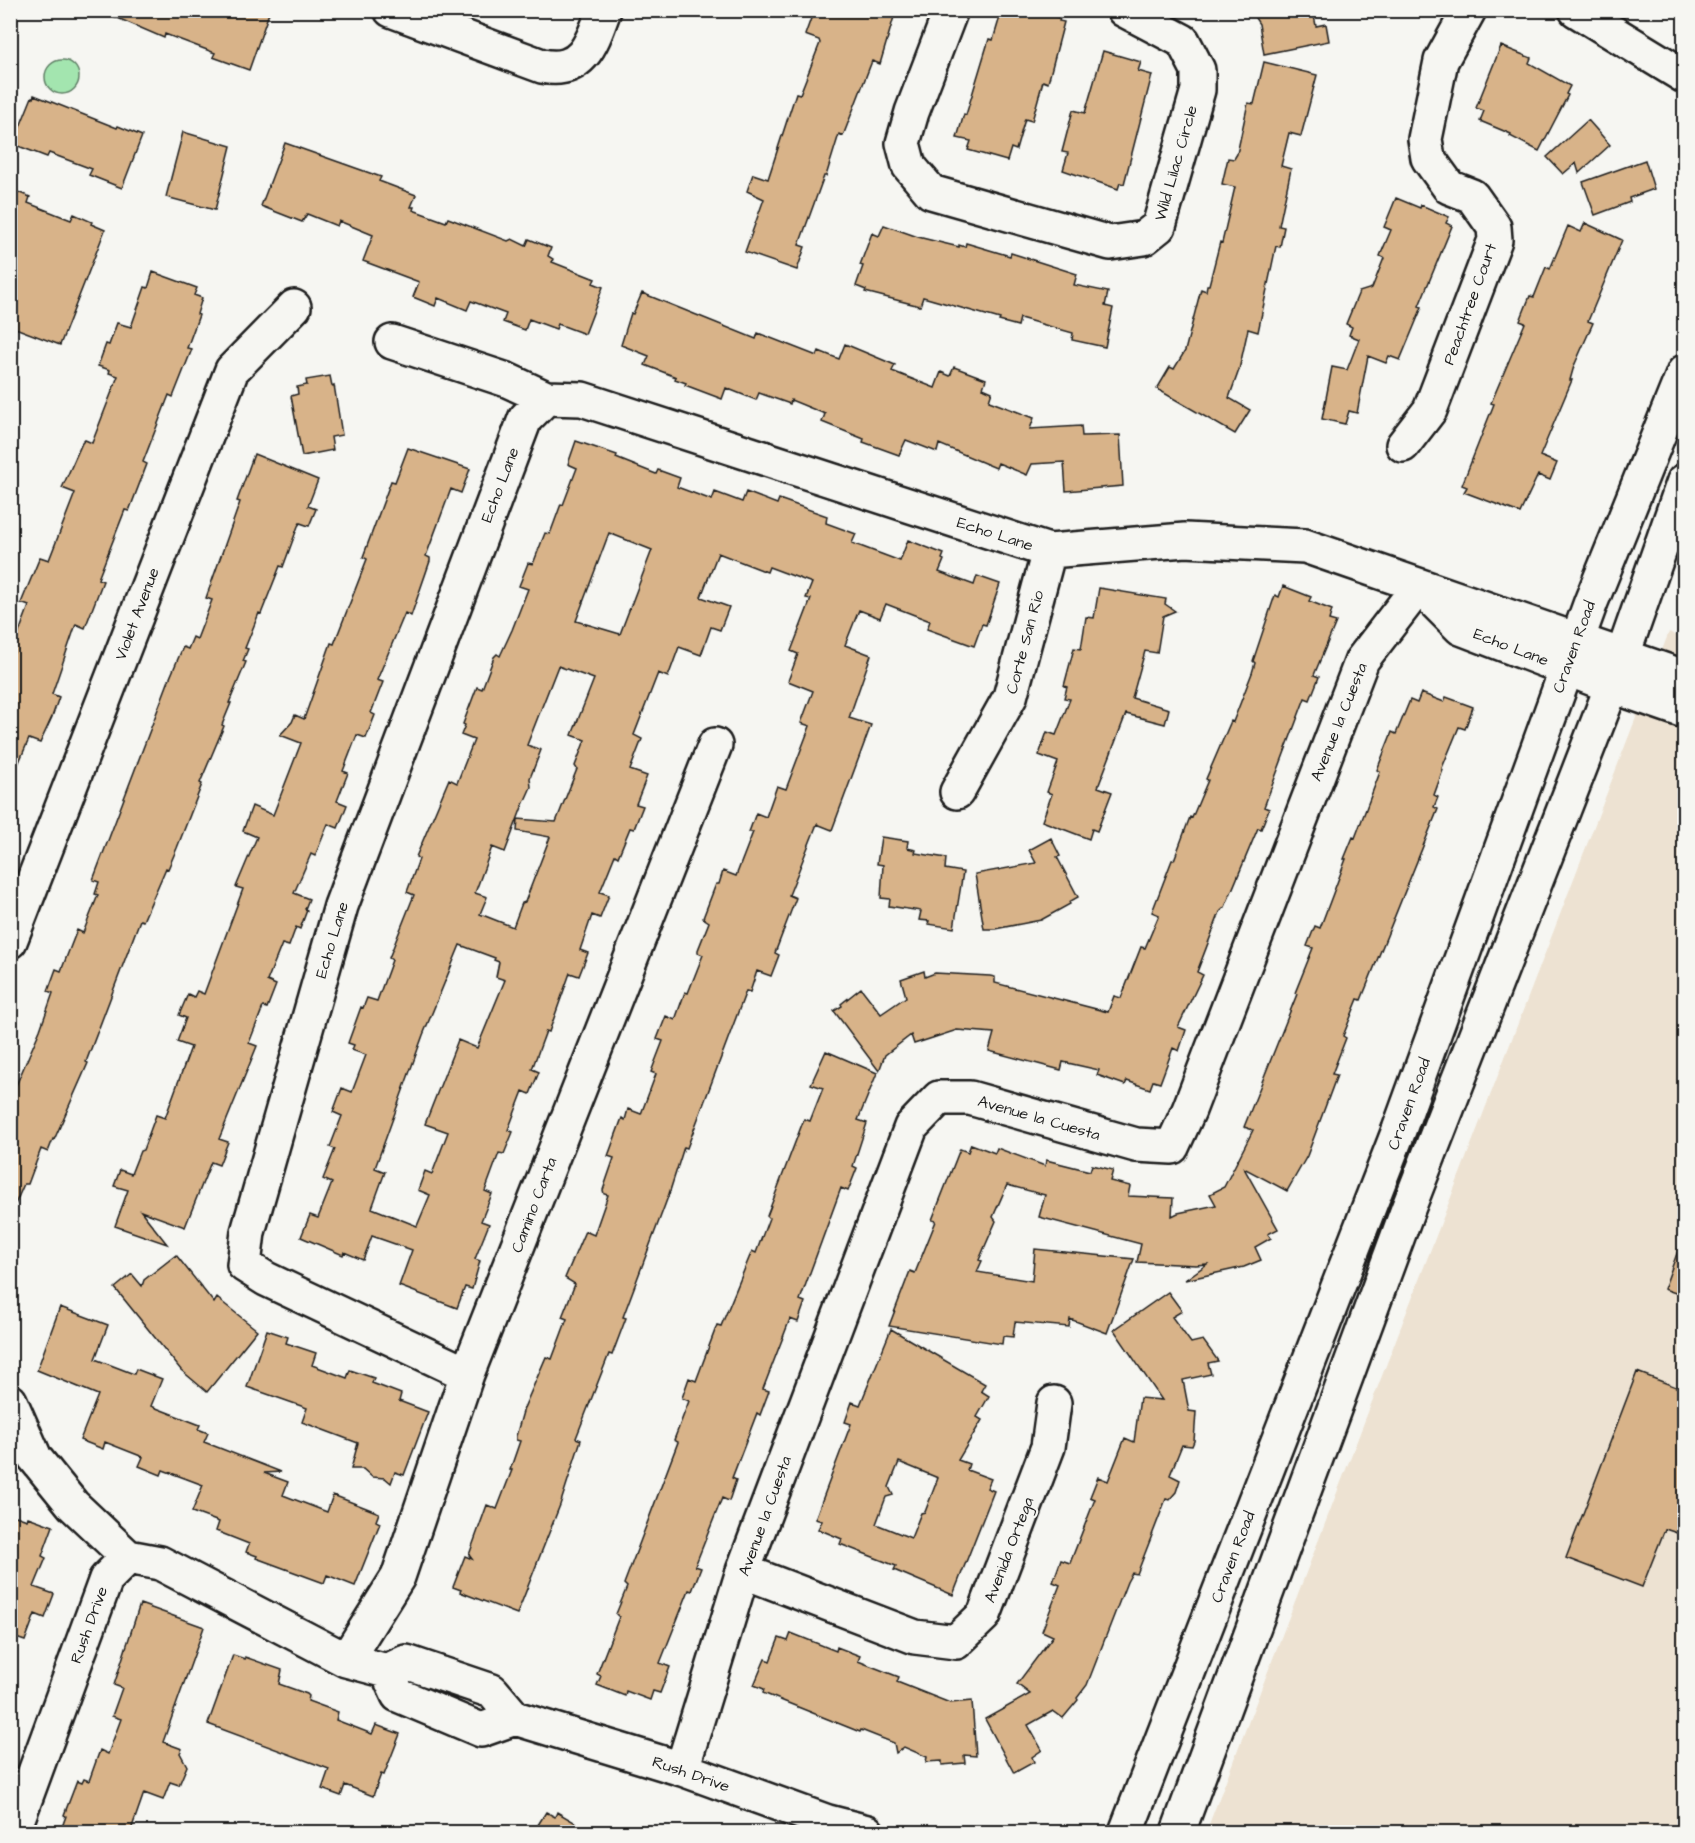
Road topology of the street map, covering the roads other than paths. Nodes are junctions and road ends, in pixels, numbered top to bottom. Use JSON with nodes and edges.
{"nodes":[{"id":1,"x":391,"y":10,"type":"edge"},
{"id":2,"x":604,"y":10,"type":"edge"},
{"id":3,"x":951,"y":10,"type":"edge"},
{"id":4,"x":1124,"y":10,"type":"edge"},
{"id":5,"x":1470,"y":10,"type":"edge"},
{"id":6,"x":1576,"y":10,"type":"edge"},
{"id":7,"x":1684,"y":76,"type":"edge"},
{"id":8,"x":294,"y":307,"type":"dead end"},
{"id":9,"x":392,"y":342,"type":"dead end"},
{"id":10,"x":1684,"y":372,"type":"edge"},
{"id":11,"x":546,"y":398,"type":"junction"},
{"id":12,"x":1403,"y":445,"type":"dead end"},
{"id":13,"x":1684,"y":482,"type":"edge"},
{"id":14,"x":1049,"y":551,"type":"junction"},
{"id":15,"x":1419,"y":586,"type":"junction"},
{"id":16,"x":1571,"y":654,"type":"junction"},
{"id":17,"x":1617,"y":671,"type":"junction"},
{"id":18,"x":1684,"y":677,"type":"edge"},
{"id":19,"x":1684,"y":711,"type":"edge"},
{"id":20,"x":715,"y":745,"type":"dead end"},
{"id":21,"x":957,"y":792,"type":"dead end"},
{"id":22,"x":10,"y":941,"type":"edge"},
{"id":23,"x":467,"y":1374,"type":"junction"},
{"id":24,"x":10,"y":1401,"type":"edge"},
{"id":25,"x":1053,"y":1403,"type":"dead end"},
{"id":26,"x":128,"y":1557,"type":"junction"},
{"id":27,"x":743,"y":1571,"type":"junction"},
{"id":28,"x":346,"y":1660,"type":"junction"},
{"id":29,"x":387,"y":1671,"type":"junction"},
{"id":30,"x":441,"y":1673,"type":"junction"},
{"id":31,"x":426,"y":1707,"type":"junction"},
{"id":32,"x":515,"y":1718,"type":"junction"},
{"id":33,"x":682,"y":1769,"type":"junction"},
{"id":34,"x":13,"y":1833,"type":"edge"},
{"id":35,"x":867,"y":1833,"type":"edge"},
{"id":36,"x":1126,"y":1833,"type":"edge"},
{"id":37,"x":1178,"y":1833,"type":"edge"}],
"edges":[{"from":1,"to":2,"type":"street"},
{"from":3,"to":4,"type":"street","name":"Wild Lilac Circle"},
{"from":5,"to":12,"type":"street","name":"Peachtree Court"},
{"from":6,"to":7,"type":"street"},
{"from":8,"to":22,"type":"street","name":"Violet Avenue"},
{"from":9,"to":11,"type":"street","name":"Echo Lane"},
{"from":10,"to":16,"type":"street","name":"Craven Road"},
{"from":11,"to":14,"type":"street","name":"Echo Lane"},
{"from":11,"to":23,"type":"street","name":"Echo Lane"},
{"from":13,"to":17,"type":"street"},
{"from":14,"to":15,"type":"street","name":"Echo Lane"},
{"from":14,"to":21,"type":"street","name":"Corte San Rio"},
{"from":15,"to":16,"type":"street","name":"Echo Lane"},
{"from":15,"to":16,"type":"street","name":"Echo Lane"},
{"from":15,"to":27,"type":"street","name":"Avenue la Cuesta"},
{"from":16,"to":17,"type":"street","name":"Echo Lane"},
{"from":16,"to":36,"type":"street","name":"Craven Road"},
{"from":17,"to":18,"type":"street","name":"Echo Lane"},
{"from":17,"to":19,"type":"street","name":"Echo Lane"},
{"from":17,"to":37,"type":"street"},
{"from":20,"to":23,"type":"street","name":"Camino Carta"},
{"from":23,"to":28,"type":"street","name":"Camino Carta"},
{"from":24,"to":26,"type":"street"},
{"from":25,"to":27,"type":"street","name":"Avenida Ortega"},
{"from":26,"to":28,"type":"street"},
{"from":26,"to":34,"type":"street","name":"Rush Drive"},
{"from":27,"to":33,"type":"street","name":"Avenue la Cuesta"},
{"from":28,"to":29,"type":"street"},
{"from":29,"to":30,"type":"street"},
{"from":29,"to":31,"type":"street"},
{"from":30,"to":31,"type":"street"},
{"from":30,"to":32,"type":"street"},
{"from":31,"to":32,"type":"street"},
{"from":32,"to":33,"type":"street","name":"Rush Drive"},
{"from":33,"to":35,"type":"street","name":"Rush Drive"}]}
